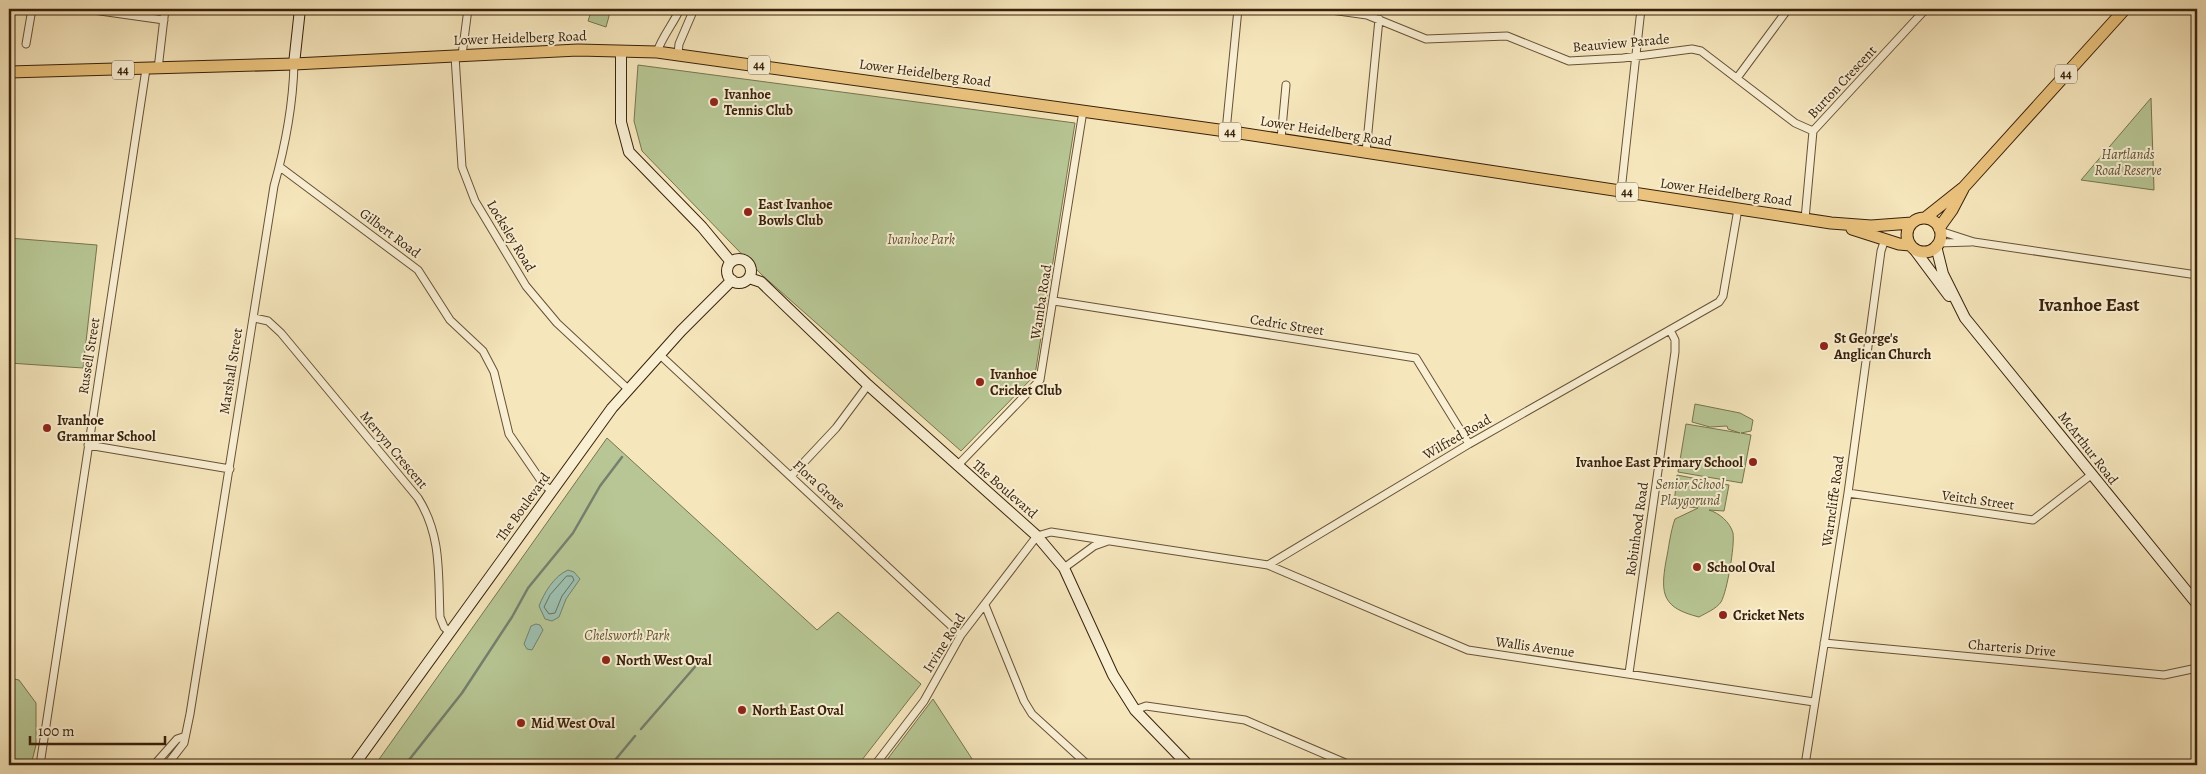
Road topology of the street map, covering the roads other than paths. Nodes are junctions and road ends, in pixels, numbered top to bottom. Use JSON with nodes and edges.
{"nodes":[{"id":1,"x":32,"y":9,"type":"edge"},
{"id":2,"x":86,"y":9,"type":"edge"},
{"id":3,"x":165,"y":9,"type":"edge"},
{"id":4,"x":300,"y":9,"type":"edge"},
{"id":5,"x":468,"y":9,"type":"edge"},
{"id":6,"x":680,"y":9,"type":"edge"},
{"id":7,"x":694,"y":9,"type":"edge"},
{"id":8,"x":1238,"y":9,"type":"edge"},
{"id":9,"x":1324,"y":9,"type":"edge"},
{"id":10,"x":1641,"y":9,"type":"edge"},
{"id":11,"x":1929,"y":9,"type":"edge"},
{"id":12,"x":2124,"y":9,"type":"edge"},
{"id":13,"x":1784,"y":11,"type":"edge"},
{"id":14,"x":1367,"y":12,"type":"edge"},
{"id":15,"x":1379,"y":19,"type":"junction"},
{"id":16,"x":164,"y":20,"type":"junction"},
{"id":17,"x":26,"y":44,"type":"dead end"},
{"id":18,"x":621,"y":51,"type":"junction"},
{"id":19,"x":657,"y":52,"type":"junction"},
{"id":20,"x":678,"y":54,"type":"junction"},
{"id":21,"x":459,"y":56,"type":"junction"},
{"id":22,"x":1636,"y":56,"type":"junction"},
{"id":23,"x":294,"y":64,"type":"junction"},
{"id":24,"x":152,"y":69,"type":"junction"},
{"id":25,"x":9,"y":72,"type":"edge"},
{"id":26,"x":1737,"y":78,"type":"junction"},
{"id":27,"x":1286,"y":85,"type":"dead end"},
{"id":28,"x":1083,"y":111,"type":"junction"},
{"id":29,"x":1226,"y":131,"type":"junction"},
{"id":30,"x":1814,"y":132,"type":"junction"},
{"id":31,"x":1281,"y":140,"type":"junction"},
{"id":32,"x":1366,"y":152,"type":"junction"},
{"id":33,"x":280,"y":167,"type":"junction"},
{"id":34,"x":1964,"y":187,"type":"junction"},
{"id":35,"x":1621,"y":191,"type":"junction"},
{"id":36,"x":1738,"y":209,"type":"junction"},
{"id":37,"x":1925,"y":218,"type":"junction"},
{"id":38,"x":1804,"y":219,"type":"junction"},
{"id":39,"x":1830,"y":223,"type":"junction"},
{"id":40,"x":1912,"y":223,"type":"junction"},
{"id":41,"x":1940,"y":229,"type":"junction"},
{"id":42,"x":1885,"y":239,"type":"junction"},
{"id":43,"x":1974,"y":242,"type":"junction"},
{"id":44,"x":1937,"y":245,"type":"junction"},
{"id":45,"x":1912,"y":247,"type":"junction"},
{"id":46,"x":731,"y":262,"type":"junction"},
{"id":47,"x":2197,"y":275,"type":"edge"},
{"id":48,"x":749,"y":278,"type":"junction"},
{"id":49,"x":732,"y":280,"type":"junction"},
{"id":50,"x":1054,"y":301,"type":"junction"},
{"id":51,"x":1959,"y":308,"type":"junction"},
{"id":52,"x":254,"y":318,"type":"junction"},
{"id":53,"x":1670,"y":330,"type":"junction"},
{"id":54,"x":659,"y":354,"type":"junction"},
{"id":55,"x":868,"y":385,"type":"junction"},
{"id":56,"x":628,"y":389,"type":"junction"},
{"id":57,"x":88,"y":444,"type":"junction"},
{"id":58,"x":1469,"y":444,"type":"junction"},
{"id":59,"x":957,"y":466,"type":"junction"},
{"id":60,"x":230,"y":469,"type":"junction"},
{"id":61,"x":2091,"y":475,"type":"junction"},
{"id":62,"x":792,"y":476,"type":"junction"},
{"id":63,"x":552,"y":491,"type":"junction"},
{"id":64,"x":1848,"y":493,"type":"junction"},
{"id":65,"x":1037,"y":536,"type":"junction"},
{"id":66,"x":1108,"y":541,"type":"junction"},
{"id":67,"x":1268,"y":565,"type":"junction"},
{"id":68,"x":1064,"y":568,"type":"junction"},
{"id":69,"x":2197,"y":604,"type":"edge"},
{"id":70,"x":985,"y":605,"type":"junction"},
{"id":71,"x":450,"y":633,"type":"junction"},
{"id":72,"x":961,"y":635,"type":"junction"},
{"id":73,"x":1824,"y":643,"type":"junction"},
{"id":74,"x":2197,"y":668,"type":"edge"},
{"id":75,"x":1629,"y":673,"type":"junction"},
{"id":76,"x":1814,"y":702,"type":"junction"},
{"id":77,"x":1135,"y":710,"type":"junction"},
{"id":78,"x":183,"y":737,"type":"junction"},
{"id":79,"x":40,"y":765,"type":"edge"},
{"id":80,"x":154,"y":765,"type":"edge"},
{"id":81,"x":167,"y":765,"type":"edge"},
{"id":82,"x":354,"y":765,"type":"edge"},
{"id":83,"x":875,"y":765,"type":"edge"},
{"id":84,"x":1088,"y":765,"type":"edge"},
{"id":85,"x":1188,"y":765,"type":"edge"},
{"id":86,"x":1350,"y":765,"type":"edge"},
{"id":87,"x":1805,"y":765,"type":"edge"}],
"edges":[{"from":1,"to":17,"type":"street"},
{"from":2,"to":16,"type":"street"},
{"from":3,"to":16,"type":"street","name":"Russell Street"},
{"from":4,"to":23,"type":"street","name":"Marshall Street"},
{"from":5,"to":21,"type":"street","name":"Locksley Road"},
{"from":6,"to":19,"type":"street"},
{"from":7,"to":20,"type":"street"},
{"from":8,"to":29,"type":"street"},
{"from":9,"to":14,"type":"street","name":"Beauview Parade"},
{"from":10,"to":22,"type":"street"},
{"from":11,"to":30,"type":"street","name":"Burton Crescent"},
{"from":12,"to":34,"type":"main road","number":"44"},
{"from":13,"to":26,"type":"street"},
{"from":14,"to":15,"type":"street","name":"Beauview Parade"},
{"from":15,"to":22,"type":"street","name":"Beauview Parade"},
{"from":15,"to":32,"type":"street"},
{"from":16,"to":24,"type":"street","name":"Russell Street"},
{"from":18,"to":19,"type":"main road","name":"Lower Heidelberg Road","number":"44"},
{"from":18,"to":21,"type":"main road","name":"Lower Heidelberg Road","number":"44"},
{"from":18,"to":46,"type":"street"},
{"from":19,"to":20,"type":"main road","name":"Lower Heidelberg Road","number":"44"},
{"from":20,"to":28,"type":"main road","name":"Lower Heidelberg Road","number":"44"},
{"from":21,"to":23,"type":"main road","name":"Lower Heidelberg Road","number":"44"},
{"from":21,"to":56,"type":"street","name":"Locksley Road"},
{"from":22,"to":26,"type":"street","name":"Beauview Parade"},
{"from":22,"to":35,"type":"street"},
{"from":23,"to":24,"type":"main road","name":"Lower Heidelberg Road","number":"44"},
{"from":23,"to":33,"type":"street","name":"Marshall Street"},
{"from":24,"to":25,"type":"main road","name":"Lower Heidelberg Road","number":"44"},
{"from":24,"to":57,"type":"street","name":"Russell Street"},
{"from":26,"to":30,"type":"street","name":"Beauview Parade"},
{"from":27,"to":31,"type":"street"},
{"from":28,"to":29,"type":"main road","name":"Lower Heidelberg Road","number":"44"},
{"from":28,"to":50,"type":"street","name":"Wamba Road"},
{"from":29,"to":31,"type":"main road","name":"Lower Heidelberg Road","number":"44"},
{"from":30,"to":38,"type":"street","name":"Burton Crescent"},
{"from":31,"to":32,"type":"main road","name":"Lower Heidelberg Road","number":"44"},
{"from":32,"to":35,"type":"main road","name":"Lower Heidelberg Road","number":"44"},
{"from":33,"to":52,"type":"street","name":"Marshall Street"},
{"from":33,"to":63,"type":"street","name":"Gilbert Road"},
{"from":34,"to":37,"type":"main road","number":"44"},
{"from":34,"to":41,"type":"main road","number":"44"},
{"from":35,"to":36,"type":"main road","name":"Lower Heidelberg Road","number":"44"},
{"from":36,"to":38,"type":"main road","name":"Lower Heidelberg Road","number":"44"},
{"from":36,"to":53,"type":"street","name":"Wilfred Road"},
{"from":37,"to":40,"type":"main road","number":"44"},
{"from":37,"to":41,"type":"main road"},
{"from":38,"to":39,"type":"main road","name":"Lower Heidelberg Road","number":"44"},
{"from":39,"to":40,"type":"main road","name":"Lower Heidelberg Road","number":"44"},
{"from":39,"to":42,"type":"main road","name":"Lower Heidelberg Road","number":"44"},
{"from":40,"to":45,"type":"main road"},
{"from":41,"to":43,"type":"street"},
{"from":41,"to":44,"type":"main road","number":"44"},
{"from":42,"to":45,"type":"main road","name":"Lower Heidelberg Road","number":"44"},
{"from":42,"to":64,"type":"street","name":"Warncliffe Road"},
{"from":43,"to":44,"type":"street"},
{"from":43,"to":47,"type":"street"},
{"from":44,"to":45,"type":"main road","number":"44"},
{"from":44,"to":51,"type":"street","name":"McArthur Road"},
{"from":45,"to":51,"type":"street","name":"McArthur Road"},
{"from":46,"to":48,"type":"street"},
{"from":46,"to":49,"type":"street"},
{"from":48,"to":49,"type":"street"},
{"from":48,"to":55,"type":"street","name":"The Boulevard"},
{"from":49,"to":54,"type":"street","name":"The Boulevard"},
{"from":50,"to":58,"type":"street","name":"Cedric Street"},
{"from":50,"to":59,"type":"street","name":"Wamba Road"},
{"from":51,"to":61,"type":"street","name":"McArthur Road"},
{"from":52,"to":60,"type":"street","name":"Marshall Street"},
{"from":52,"to":71,"type":"street","name":"Mervyn Crescent"},
{"from":53,"to":58,"type":"street","name":"Wilfred Road"},
{"from":53,"to":75,"type":"street","name":"Robinhood Road"},
{"from":54,"to":56,"type":"street","name":"The Boulevard"},
{"from":54,"to":62,"type":"street","name":"Flora Grove"},
{"from":55,"to":59,"type":"street","name":"The Boulevard"},
{"from":55,"to":62,"type":"street"},
{"from":56,"to":63,"type":"street","name":"The Boulevard"},
{"from":57,"to":60,"type":"street"},
{"from":57,"to":79,"type":"street","name":"Russell Street"},
{"from":58,"to":67,"type":"street","name":"Wilfred Road"},
{"from":59,"to":65,"type":"street","name":"The Boulevard"},
{"from":60,"to":78,"type":"street","name":"Marshall Street"},
{"from":61,"to":64,"type":"street","name":"Veitch Street"},
{"from":61,"to":69,"type":"street","name":"McArthur Road"},
{"from":62,"to":72,"type":"street","name":"Flora Grove"},
{"from":63,"to":71,"type":"street","name":"The Boulevard"},
{"from":64,"to":73,"type":"street","name":"Warncliffe Road"},
{"from":65,"to":66,"type":"street"},
{"from":65,"to":68,"type":"street","name":"The Boulevard"},
{"from":65,"to":70,"type":"street","name":"Irvine Road"},
{"from":66,"to":67,"type":"street"},
{"from":66,"to":68,"type":"street"},
{"from":67,"to":75,"type":"street","name":"Wallis Avenue"},
{"from":68,"to":77,"type":"street","name":"The Boulevard"},
{"from":70,"to":72,"type":"street","name":"Irvine Road"},
{"from":70,"to":84,"type":"street"},
{"from":71,"to":82,"type":"street","name":"The Boulevard"},
{"from":72,"to":83,"type":"street","name":"Irvine Road"},
{"from":73,"to":74,"type":"street","name":"Charteris Drive"},
{"from":73,"to":76,"type":"street","name":"Warncliffe Road"},
{"from":75,"to":76,"type":"street","name":"Wallis Avenue"},
{"from":76,"to":87,"type":"street","name":"Warncliffe Road"},
{"from":77,"to":85,"type":"street","name":"The Boulevard"},
{"from":77,"to":86,"type":"street"},
{"from":78,"to":80,"type":"street"},
{"from":78,"to":81,"type":"street","name":"Marshall Street"}]}
